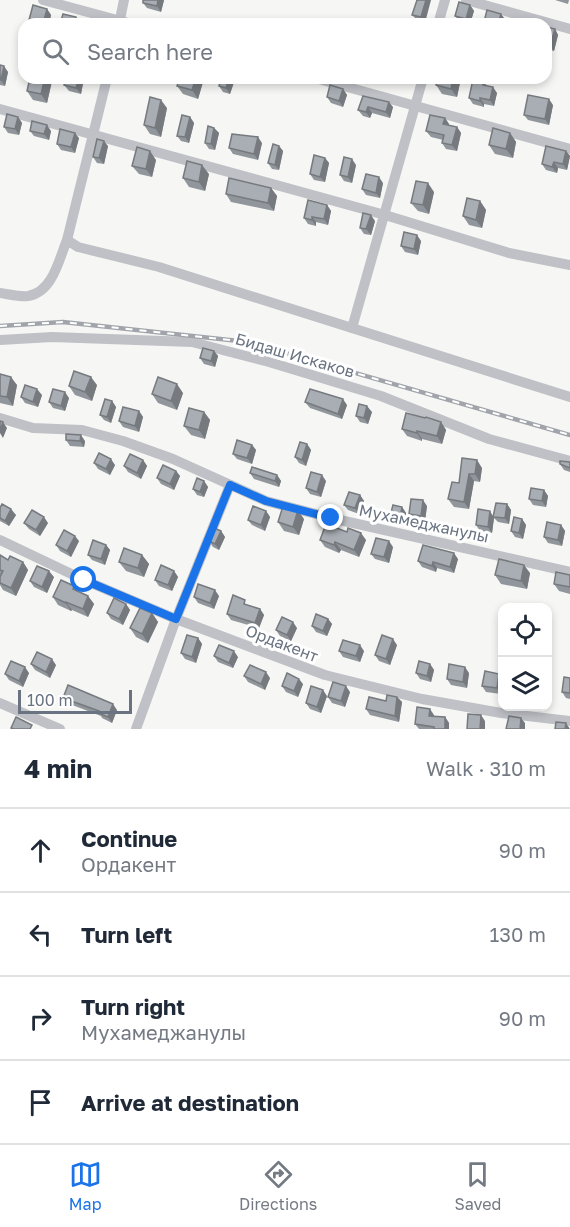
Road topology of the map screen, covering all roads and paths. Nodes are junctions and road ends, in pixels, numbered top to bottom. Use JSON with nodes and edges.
{"nodes":[{"id":1,"x":43,"y":0,"type":"edge"},
{"id":2,"x":124,"y":0,"type":"edge"},
{"id":3,"x":445,"y":0,"type":"edge"},
{"id":4,"x":466,"y":0,"type":"edge"},
{"id":5,"x":105,"y":18,"type":"edge"},
{"id":6,"x":120,"y":18,"type":"edge"},
{"id":7,"x":440,"y":18,"type":"edge"},
{"id":8,"x":531,"y":18,"type":"edge"},
{"id":9,"x":552,"y":24,"type":"edge"},
{"id":10,"x":570,"y":29,"type":"edge"},
{"id":11,"x":105,"y":84,"type":"edge"},
{"id":12,"x":337,"y":84,"type":"edge"},
{"id":13,"x":421,"y":84,"type":"edge"},
{"id":14,"x":416,"y":105,"type":"junction"},
{"id":15,"x":0,"y":109,"type":"edge"},
{"id":16,"x":94,"y":134,"type":"junction"},
{"id":17,"x":570,"y":149,"type":"edge"},
{"id":18,"x":385,"y":215,"type":"junction"},
{"id":19,"x":67,"y":240,"type":"junction"},
{"id":20,"x":570,"y":265,"type":"edge"},
{"id":21,"x":0,"y":293,"type":"edge"},
{"id":22,"x":352,"y":328,"type":"junction"},
{"id":23,"x":0,"y":340,"type":"edge"},
{"id":24,"x":570,"y":397,"type":"edge"},
{"id":25,"x":0,"y":418,"type":"edge"},
{"id":26,"x":570,"y":461,"type":"edge"},
{"id":27,"x":230,"y":485,"type":"junction"},
{"id":28,"x":0,"y":540,"type":"edge"},
{"id":29,"x":570,"y":572,"type":"edge"},
{"id":30,"x":176,"y":619,"type":"junction"},
{"id":31,"x":0,"y":703,"type":"edge"},
{"id":32,"x":570,"y":722,"type":"edge"},
{"id":33,"x":60,"y":729,"type":"edge"},
{"id":34,"x":136,"y":729,"type":"edge"}],
"edges":[{"from":1,"to":5,"type":"street"},
{"from":2,"to":6,"type":"street"},
{"from":3,"to":7,"type":"street"},
{"from":4,"to":8,"type":"street"},
{"from":9,"to":10,"type":"street"},
{"from":11,"to":16,"type":"street"},
{"from":12,"to":14,"type":"street"},
{"from":13,"to":14,"type":"street"},
{"from":14,"to":17,"type":"street"},
{"from":14,"to":18,"type":"street"},
{"from":15,"to":16,"type":"street"},
{"from":16,"to":18,"type":"street"},
{"from":16,"to":19,"type":"street"},
{"from":18,"to":20,"type":"street"},
{"from":18,"to":22,"type":"street"},
{"from":19,"to":21,"type":"street"},
{"from":19,"to":22,"type":"street"},
{"from":22,"to":24,"type":"street"},
{"from":23,"to":26,"type":"street","name":"Бидаш Искаков"},
{"from":25,"to":27,"type":"street","name":"Мухамеджанулы"},
{"from":27,"to":29,"type":"street","name":"Мухамеджанулы"},
{"from":27,"to":30,"type":"street"},
{"from":28,"to":30,"type":"street","name":"Ордакент"},
{"from":30,"to":32,"type":"street","name":"Ордакент"},
{"from":30,"to":34,"type":"street"},
{"from":31,"to":33,"type":"street"}]}
